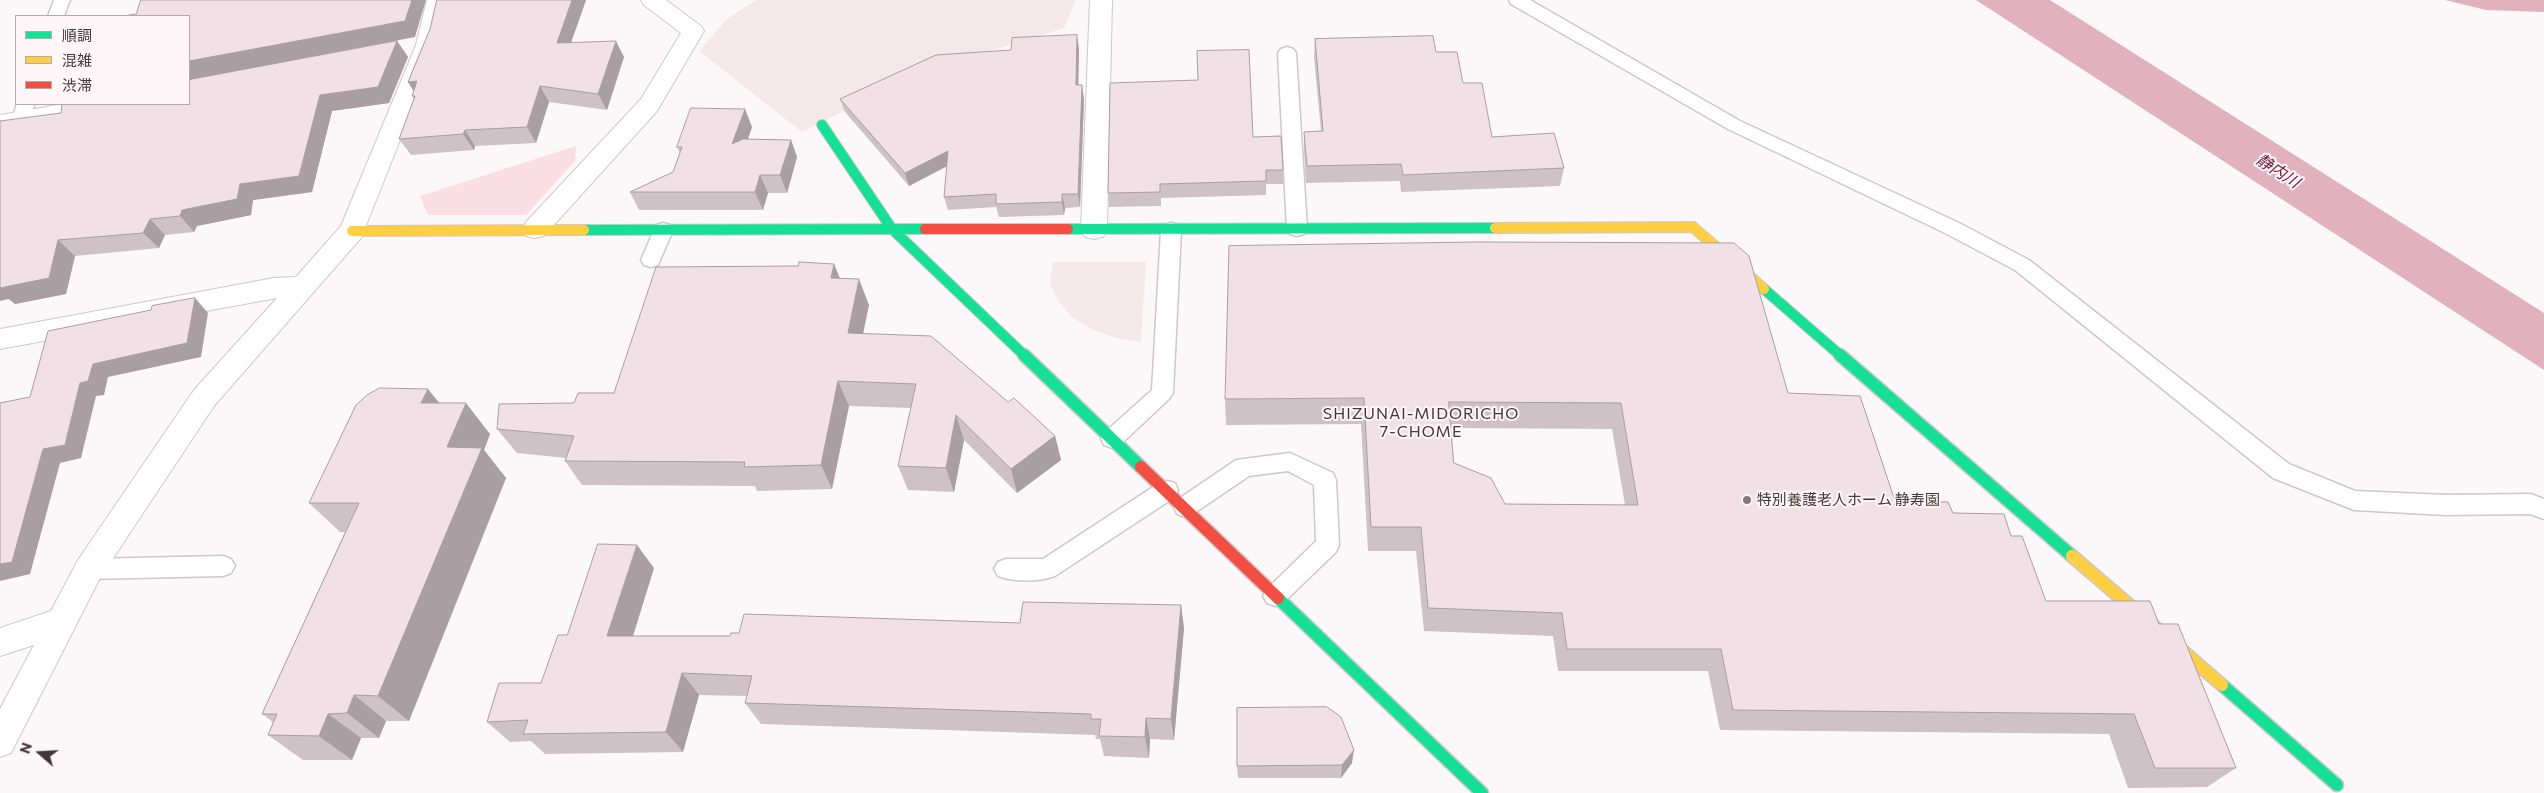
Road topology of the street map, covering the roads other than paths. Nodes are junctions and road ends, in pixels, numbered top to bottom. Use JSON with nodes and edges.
{"nodes":[{"id":1,"x":62,"y":0,"type":"edge"},
{"id":2,"x":438,"y":0,"type":"edge"},
{"id":3,"x":652,"y":0,"type":"edge"},
{"id":4,"x":1101,"y":0,"type":"edge"},
{"id":5,"x":1517,"y":0,"type":"edge"},
{"id":6,"x":56,"y":15,"type":"edge"},
{"id":7,"x":427,"y":45,"type":"junction"},
{"id":8,"x":398,"y":51,"type":"edge"},
{"id":9,"x":1287,"y":53,"type":"dead end"},
{"id":10,"x":99,"y":105,"type":"edge"},
{"id":11,"x":16,"y":115,"type":"edge"},
{"id":12,"x":822,"y":125,"type":"dead end"},
{"id":13,"x":534,"y":229,"type":"junction"},
{"id":14,"x":892,"y":229,"type":"junction"},
{"id":15,"x":1298,"y":229,"type":"junction"},
{"id":16,"x":663,"y":230,"type":"junction"},
{"id":17,"x":1094,"y":230,"type":"junction"},
{"id":18,"x":1171,"y":230,"type":"junction"},
{"id":19,"x":352,"y":231,"type":"junction"},
{"id":20,"x":651,"y":260,"type":"dead end"},
{"id":21,"x":304,"y":286,"type":"junction"},
{"id":22,"x":0,"y":339,"type":"edge"},
{"id":23,"x":1112,"y":439,"type":"junction"},
{"id":24,"x":1167,"y":490,"type":"junction"},
{"id":25,"x":1185,"y":507,"type":"junction"},
{"id":26,"x":2544,"y":509,"type":"edge"},
{"id":27,"x":223,"y":566,"type":"dead end"},
{"id":28,"x":89,"y":569,"type":"junction"},
{"id":29,"x":1006,"y":569,"type":"dead end"},
{"id":30,"x":1275,"y":596,"type":"junction"},
{"id":31,"x":61,"y":622,"type":"junction"},
{"id":32,"x":0,"y":642,"type":"edge"},
{"id":33,"x":0,"y":742,"type":"edge"},
{"id":34,"x":2337,"y":785,"type":"dead end"},
{"id":35,"x":1482,"y":793,"type":"edge"}],
"edges":[{"from":1,"to":6,"type":"lane"},
{"from":2,"to":7,"type":"street"},
{"from":3,"to":13,"type":"street"},
{"from":4,"to":17,"type":"street"},
{"from":5,"to":26,"type":"lane"},
{"from":7,"to":8,"type":"street"},
{"from":7,"to":19,"type":"street"},
{"from":9,"to":15,"type":"lane"},
{"from":10,"to":11,"type":"street"},
{"from":12,"to":14,"type":"street"},
{"from":13,"to":16,"type":"street"},
{"from":13,"to":19,"type":"street"},
{"from":14,"to":16,"type":"street"},
{"from":14,"to":17,"type":"street"},
{"from":14,"to":23,"type":"street"},
{"from":15,"to":18,"type":"street"},
{"from":15,"to":34,"type":"street"},
{"from":16,"to":20,"type":"lane"},
{"from":17,"to":18,"type":"street"},
{"from":18,"to":23,"type":"lane"},
{"from":19,"to":21,"type":"street"},
{"from":21,"to":22,"type":"street"},
{"from":21,"to":28,"type":"street"},
{"from":23,"to":24,"type":"street"},
{"from":24,"to":25,"type":"street"},
{"from":24,"to":29,"type":"lane"},
{"from":25,"to":30,"type":"street"},
{"from":25,"to":30,"type":"lane"},
{"from":27,"to":28,"type":"lane"},
{"from":28,"to":31,"type":"street"},
{"from":30,"to":35,"type":"street"},
{"from":31,"to":32,"type":"street"},
{"from":31,"to":33,"type":"street"}]}
